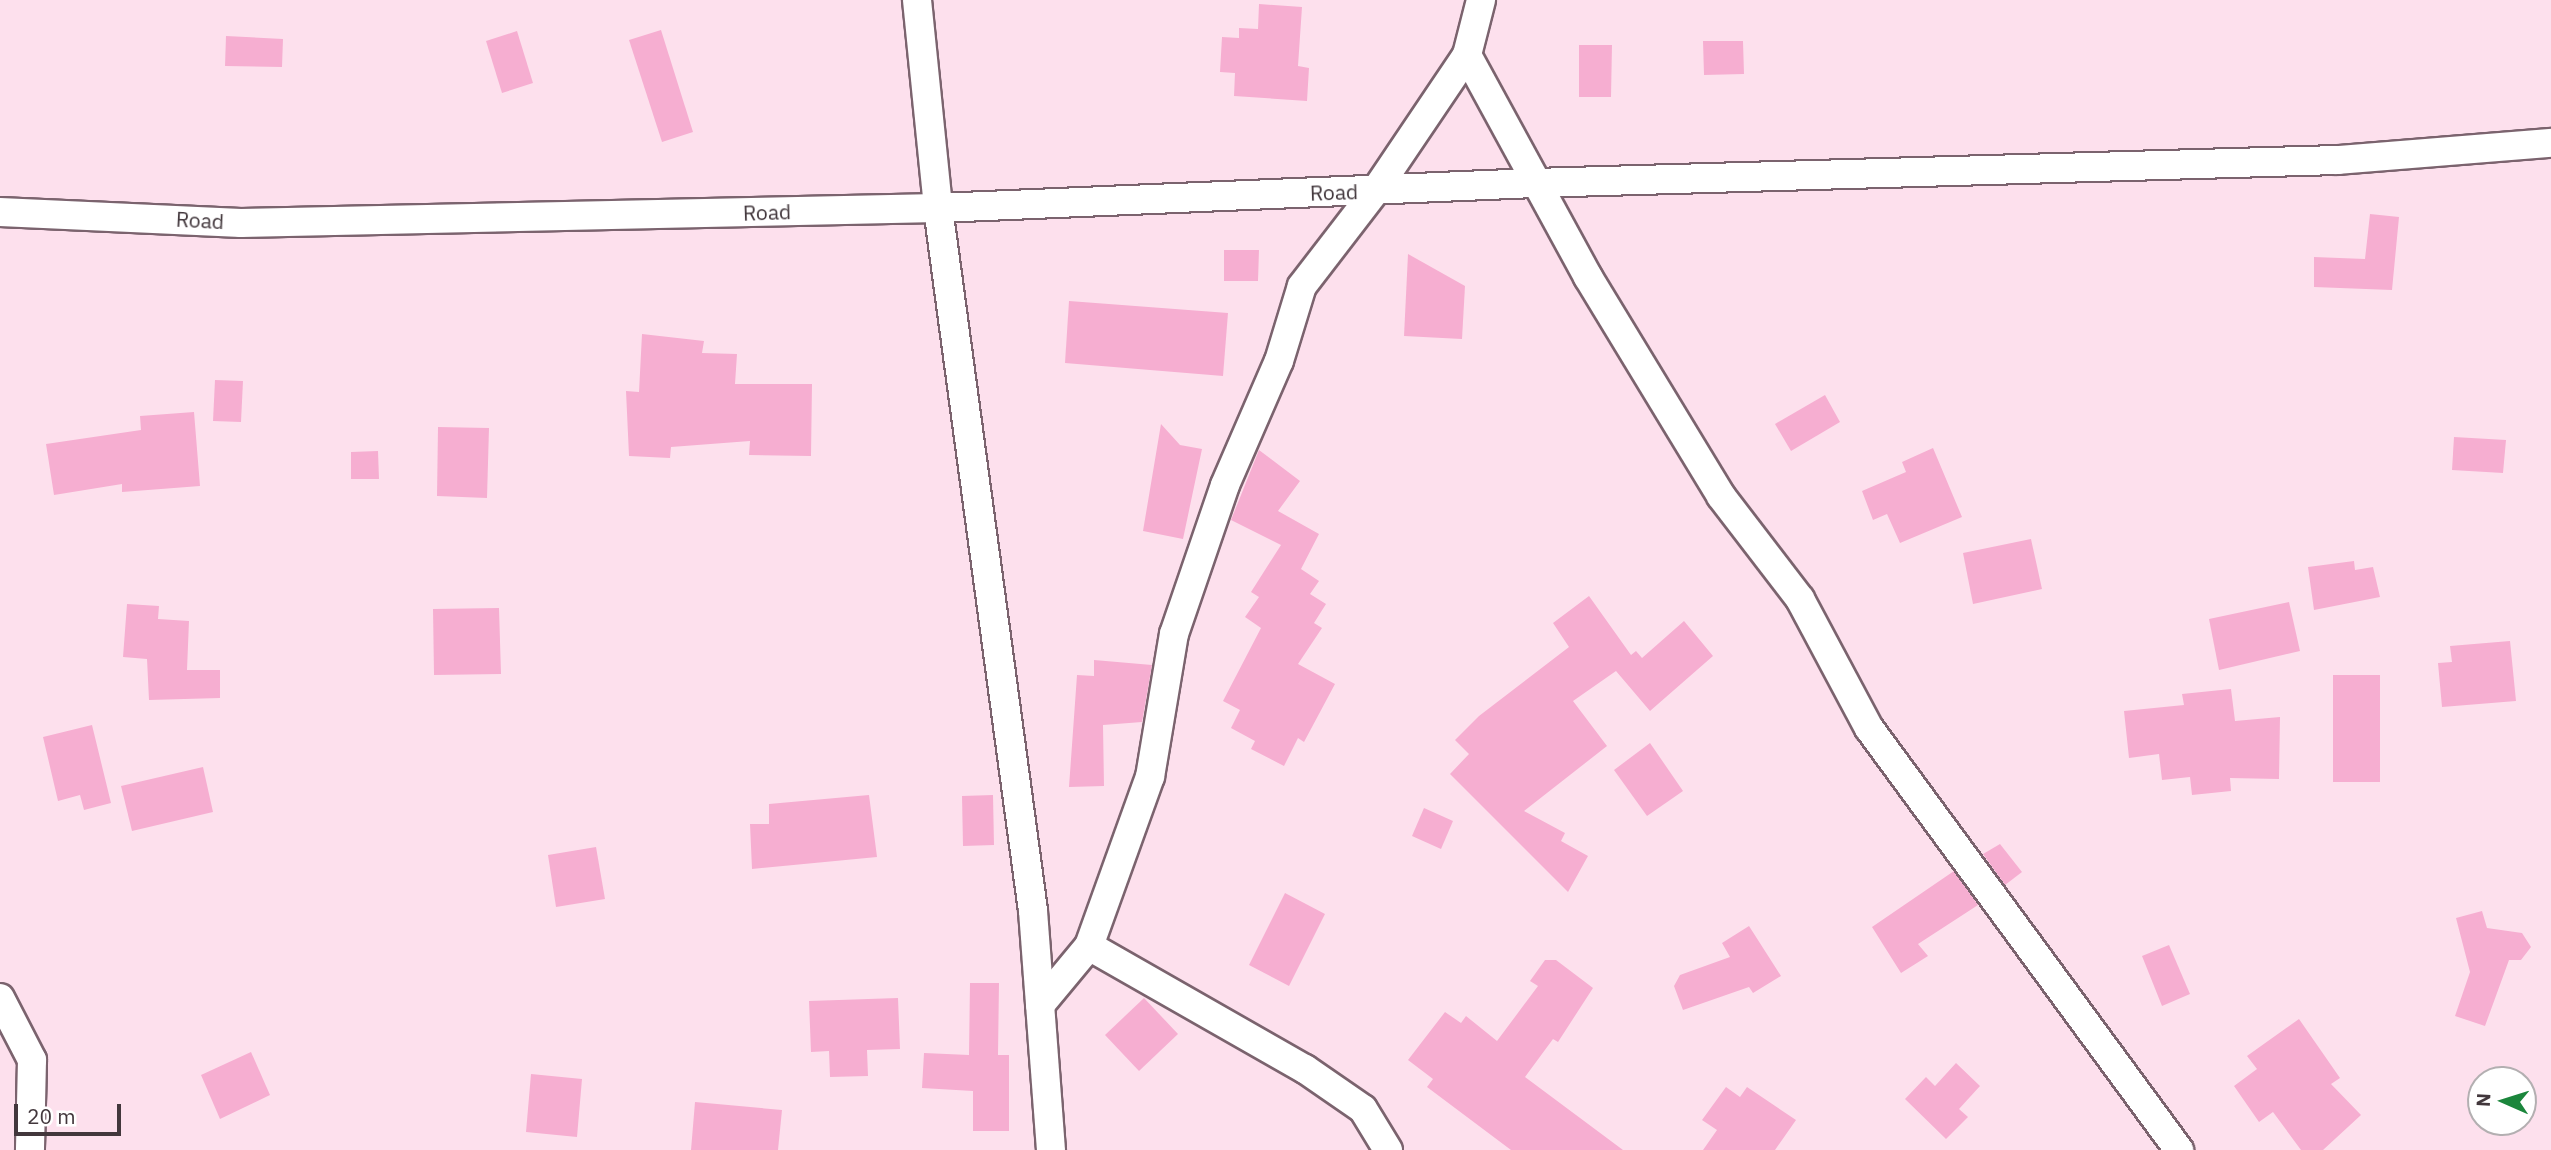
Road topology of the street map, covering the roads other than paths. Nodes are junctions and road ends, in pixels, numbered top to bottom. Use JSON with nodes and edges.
{"nodes":[{"id":1,"x":917,"y":0,"type":"edge"},
{"id":2,"x":1481,"y":0,"type":"edge"},
{"id":3,"x":1467,"y":55,"type":"junction"},
{"id":4,"x":2551,"y":143,"type":"edge"},
{"id":5,"x":1534,"y":183,"type":"junction"},
{"id":6,"x":1376,"y":190,"type":"junction"},
{"id":7,"x":938,"y":208,"type":"junction"},
{"id":8,"x":0,"y":212,"type":"edge"},
{"id":9,"x":1089,"y":946,"type":"junction"},
{"id":10,"x":0,"y":998,"type":"edge"},
{"id":11,"x":1041,"y":1005,"type":"junction"},
{"id":12,"x":30,"y":1150,"type":"edge"},
{"id":13,"x":1051,"y":1150,"type":"edge"},
{"id":14,"x":1388,"y":1150,"type":"edge"},
{"id":15,"x":2179,"y":1150,"type":"edge"}],
"edges":[{"from":1,"to":7,"type":"street"},
{"from":2,"to":3,"type":"street"},
{"from":3,"to":5,"type":"street"},
{"from":3,"to":6,"type":"street"},
{"from":4,"to":5,"type":"street","name":"Road"},
{"from":5,"to":6,"type":"street","name":"Road"},
{"from":5,"to":15,"type":"street"},
{"from":6,"to":7,"type":"street","name":"Road"},
{"from":6,"to":9,"type":"street"},
{"from":7,"to":8,"type":"street","name":"Road"},
{"from":7,"to":11,"type":"street"},
{"from":9,"to":11,"type":"street"},
{"from":9,"to":14,"type":"street"},
{"from":10,"to":12,"type":"street"},
{"from":11,"to":13,"type":"street"}]}
